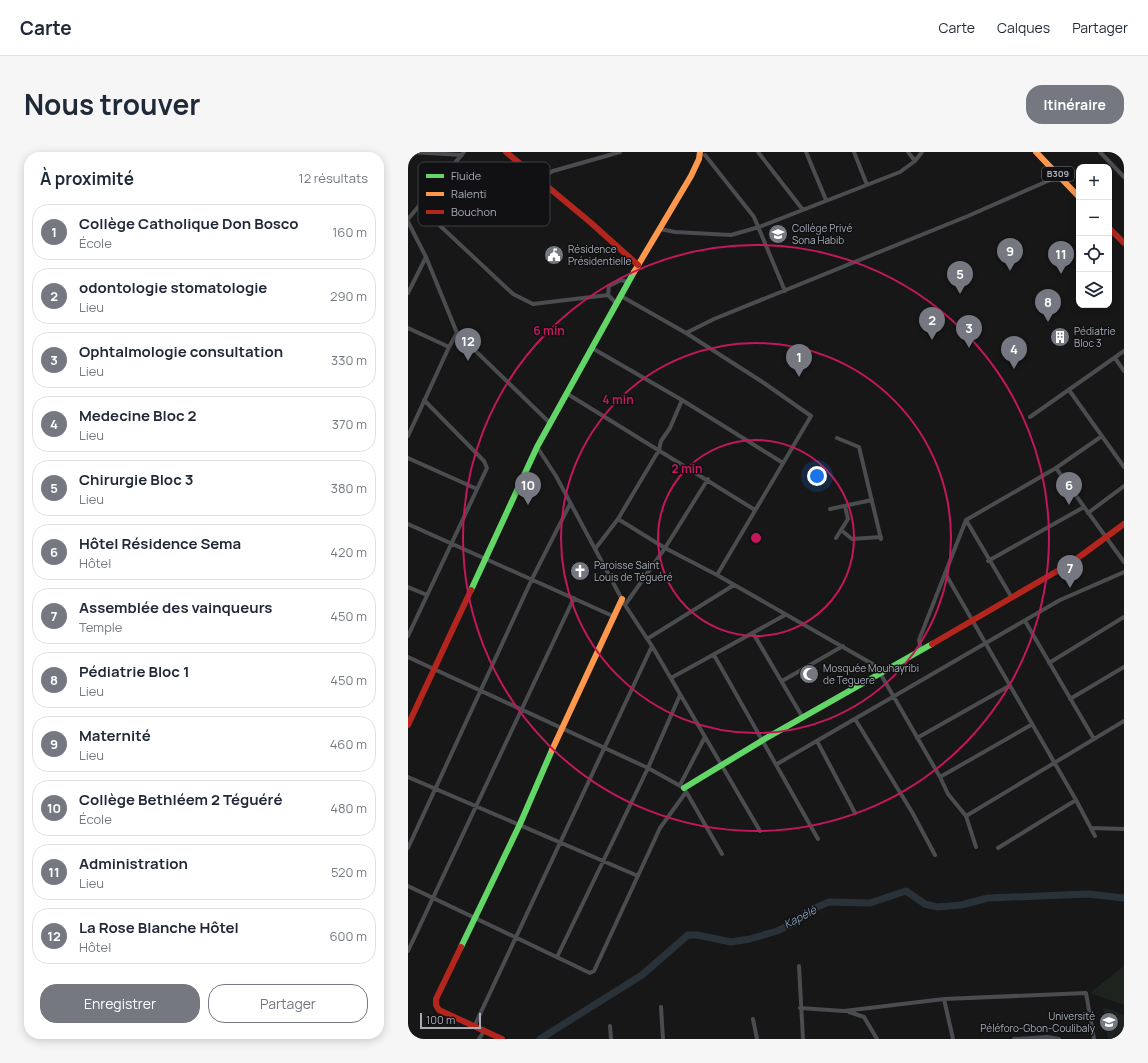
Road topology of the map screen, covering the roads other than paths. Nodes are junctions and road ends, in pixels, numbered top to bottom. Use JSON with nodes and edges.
{"nodes":[{"id":1,"x":410,"y":152,"type":"edge"},
{"id":2,"x":506,"y":152,"type":"edge"},
{"id":3,"x":620,"y":152,"type":"edge"},
{"id":4,"x":758,"y":152,"type":"edge"},
{"id":5,"x":806,"y":152,"type":"edge"},
{"id":6,"x":854,"y":152,"type":"edge"},
{"id":7,"x":908,"y":152,"type":"edge"},
{"id":8,"x":922,"y":152,"type":"edge"},
{"id":9,"x":1036,"y":152,"type":"edge"},
{"id":10,"x":1100,"y":152,"type":"edge"},
{"id":11,"x":704,"y":153,"type":"edge"},
{"id":12,"x":463,"y":154,"type":"edge"},
{"id":13,"x":915,"y":161,"type":"junction"},
{"id":14,"x":456,"y":162,"type":"edge"},
{"id":15,"x":518,"y":162,"type":"edge"},
{"id":16,"x":550,"y":173,"type":"edge"},
{"id":17,"x":1059,"y":176,"type":"junction"},
{"id":18,"x":1124,"y":177,"type":"edge"},
{"id":19,"x":867,"y":186,"type":"junction"},
{"id":20,"x":550,"y":189,"type":"edge"},
{"id":21,"x":1076,"y":194,"type":"edge"},
{"id":22,"x":826,"y":200,"type":"junction"},
{"id":23,"x":418,"y":206,"type":"edge"},
{"id":24,"x":804,"y":210,"type":"junction"},
{"id":25,"x":408,"y":220,"type":"edge"},
{"id":26,"x":440,"y":226,"type":"edge"},
{"id":27,"x":759,"y":227,"type":"junction"},
{"id":28,"x":660,"y":229,"type":"junction"},
{"id":29,"x":1112,"y":231,"type":"edge"},
{"id":30,"x":1124,"y":243,"type":"edge"},
{"id":31,"x":426,"y":257,"type":"junction"},
{"id":32,"x":638,"y":265,"type":"junction"},
{"id":33,"x":628,"y":282,"type":"junction"},
{"id":34,"x":785,"y":291,"type":"junction"},
{"id":35,"x":408,"y":293,"type":"edge"},
{"id":36,"x":608,"y":295,"type":"junction"},
{"id":37,"x":621,"y":296,"type":"junction"},
{"id":38,"x":616,"y":304,"type":"junction"},
{"id":39,"x":408,"y":328,"type":"edge"},
{"id":40,"x":457,"y":333,"type":"junction"},
{"id":41,"x":686,"y":333,"type":"junction"},
{"id":42,"x":449,"y":347,"type":"junction"},
{"id":43,"x":592,"y":348,"type":"junction"},
{"id":44,"x":1124,"y":351,"type":"edge"},
{"id":45,"x":1115,"y":358,"type":"junction"},
{"id":46,"x":1124,"y":371,"type":"edge"},
{"id":47,"x":1070,"y":390,"type":"junction"},
{"id":48,"x":566,"y":393,"type":"junction"},
{"id":49,"x":424,"y":400,"type":"junction"},
{"id":50,"x":682,"y":400,"type":"junction"},
{"id":51,"x":1030,"y":417,"type":"dead end"},
{"id":52,"x":550,"y":422,"type":"junction"},
{"id":53,"x":408,"y":436,"type":"edge"},
{"id":54,"x":1102,"y":436,"type":"junction"},
{"id":55,"x":837,"y":438,"type":"dead end"},
{"id":56,"x":537,"y":447,"type":"junction"},
{"id":57,"x":659,"y":450,"type":"junction"},
{"id":58,"x":408,"y":458,"type":"edge"},
{"id":59,"x":783,"y":463,"type":"junction"},
{"id":60,"x":1124,"y":467,"type":"edge"},
{"id":61,"x":1056,"y":468,"type":"junction"},
{"id":62,"x":708,"y":479,"type":"junction"},
{"id":63,"x":1124,"y":486,"type":"edge"},
{"id":64,"x":477,"y":489,"type":"junction"},
{"id":65,"x":872,"y":500,"type":"junction"},
{"id":66,"x":570,"y":504,"type":"junction"},
{"id":67,"x":845,"y":506,"type":"junction"},
{"id":68,"x":1084,"y":507,"type":"junction"},
{"id":69,"x":830,"y":509,"type":"dead end"},
{"id":70,"x":755,"y":510,"type":"junction"},
{"id":71,"x":1088,"y":513,"type":"junction"},
{"id":72,"x":618,"y":519,"type":"junction"},
{"id":73,"x":966,"y":520,"type":"junction"},
{"id":74,"x":408,"y":524,"type":"edge"},
{"id":75,"x":1124,"y":524,"type":"edge"},
{"id":76,"x":841,"y":530,"type":"junction"},
{"id":77,"x":1106,"y":537,"type":"junction"},
{"id":78,"x":836,"y":538,"type":"dead end"},
{"id":79,"x":451,"y":544,"type":"junction"},
{"id":80,"x":665,"y":548,"type":"junction"},
{"id":81,"x":595,"y":549,"type":"junction"},
{"id":82,"x":484,"y":559,"type":"junction"},
{"id":83,"x":988,"y":561,"type":"junction"},
{"id":84,"x":1124,"y":562,"type":"edge"},
{"id":85,"x":1124,"y":572,"type":"edge"},
{"id":86,"x":945,"y":574,"type":"junction"},
{"id":87,"x":717,"y":575,"type":"junction"},
{"id":88,"x":532,"y":579,"type":"junction"},
{"id":89,"x":734,"y":585,"type":"junction"},
{"id":90,"x":408,"y":587,"type":"edge"},
{"id":91,"x":427,"y":595,"type":"junction"},
{"id":92,"x":574,"y":598,"type":"junction"},
{"id":93,"x":1012,"y":598,"type":"junction"},
{"id":94,"x":622,"y":599,"type":"junction"},
{"id":95,"x":625,"y":605,"type":"junction"},
{"id":96,"x":785,"y":615,"type":"junction"},
{"id":97,"x":615,"y":617,"type":"junction"},
{"id":98,"x":1124,"y":617,"type":"edge"},
{"id":99,"x":973,"y":621,"type":"junction"},
{"id":100,"x":1025,"y":621,"type":"junction"},
{"id":101,"x":753,"y":633,"type":"junction"},
{"id":102,"x":408,"y":636,"type":"edge"},
{"id":103,"x":648,"y":639,"type":"junction"},
{"id":104,"x":985,"y":643,"type":"junction"},
{"id":105,"x":652,"y":646,"type":"junction"},
{"id":106,"x":842,"y":646,"type":"junction"},
{"id":107,"x":921,"y":650,"type":"junction"},
{"id":108,"x":714,"y":655,"type":"junction"},
{"id":109,"x":408,"y":657,"type":"edge"},
{"id":110,"x":1049,"y":663,"type":"junction"},
{"id":111,"x":1124,"y":667,"type":"edge"},
{"id":112,"x":433,"y":668,"type":"junction"},
{"id":113,"x":880,"y":674,"type":"junction"},
{"id":114,"x":671,"y":678,"type":"junction"},
{"id":115,"x":782,"y":681,"type":"junction"},
{"id":116,"x":1009,"y":686,"type":"junction"},
{"id":117,"x":480,"y":690,"type":"junction"},
{"id":118,"x":680,"y":695,"type":"junction"},
{"id":119,"x":893,"y":696,"type":"junction"},
{"id":120,"x":1070,"y":699,"type":"junction"},
{"id":121,"x":521,"y":709,"type":"junction"},
{"id":122,"x":803,"y":718,"type":"junction"},
{"id":123,"x":855,"y":719,"type":"junction"},
{"id":124,"x":1124,"y":721,"type":"edge"},
{"id":125,"x":1032,"y":724,"type":"junction"},
{"id":126,"x":408,"y":725,"type":"edge"},
{"id":127,"x":562,"y":728,"type":"junction"},
{"id":128,"x":705,"y":737,"type":"junction"},
{"id":129,"x":918,"y":738,"type":"junction"},
{"id":130,"x":1094,"y":739,"type":"junction"},
{"id":131,"x":763,"y":740,"type":"junction"},
{"id":132,"x":817,"y":741,"type":"junction"},
{"id":133,"x":605,"y":748,"type":"junction"},
{"id":134,"x":1054,"y":761,"type":"junction"},
{"id":135,"x":721,"y":764,"type":"junction"},
{"id":136,"x":777,"y":764,"type":"junction"},
{"id":137,"x":648,"y":768,"type":"junction"},
{"id":138,"x":408,"y":776,"type":"edge"},
{"id":139,"x":940,"y":776,"type":"junction"},
{"id":140,"x":683,"y":788,"type":"junction"},
{"id":141,"x":435,"y":789,"type":"junction"},
{"id":142,"x":1076,"y":800,"type":"junction"},
{"id":143,"x":476,"y":806,"type":"junction"},
{"id":144,"x":856,"y":813,"type":"dead end"},
{"id":145,"x":966,"y":816,"type":"junction"},
{"id":146,"x":520,"y":824,"type":"junction"},
{"id":147,"x":1091,"y":828,"type":"junction"},
{"id":148,"x":1124,"y":829,"type":"edge"},
{"id":149,"x":760,"y":830,"type":"dead end"},
{"id":150,"x":1095,"y":836,"type":"dead end"},
{"id":151,"x":818,"y":839,"type":"dead end"},
{"id":152,"x":560,"y":844,"type":"junction"},
{"id":153,"x":976,"y":847,"type":"dead end"},
{"id":154,"x":408,"y":848,"type":"edge"},
{"id":155,"x":998,"y":848,"type":"dead end"},
{"id":156,"x":722,"y":854,"type":"dead end"},
{"id":157,"x":935,"y":855,"type":"dead end"},
{"id":158,"x":603,"y":862,"type":"junction"},
{"id":159,"x":638,"y":876,"type":"junction"},
{"id":160,"x":408,"y":886,"type":"edge"},
{"id":161,"x":433,"y":897,"type":"junction"},
{"id":162,"x":474,"y":918,"type":"junction"},
{"id":163,"x":517,"y":937,"type":"junction"},
{"id":164,"x":408,"y":951,"type":"edge"},
{"id":165,"x":557,"y":957,"type":"junction"},
{"id":166,"x":799,"y":966,"type":"dead end"},
{"id":167,"x":944,"y":999,"type":"junction"},
{"id":168,"x":661,"y":1007,"type":"dead end"},
{"id":169,"x":800,"y":1008,"type":"junction"},
{"id":170,"x":844,"y":1011,"type":"junction"},
{"id":171,"x":753,"y":1019,"type":"dead end"},
{"id":172,"x":610,"y":1026,"type":"dead end"},
{"id":173,"x":474,"y":1027,"type":"junction"},
{"id":174,"x":484,"y":1031,"type":"junction"},
{"id":175,"x":479,"y":1039,"type":"edge"},
{"id":176,"x":502,"y":1039,"type":"edge"},
{"id":177,"x":611,"y":1039,"type":"edge"},
{"id":178,"x":663,"y":1039,"type":"edge"},
{"id":179,"x":757,"y":1039,"type":"edge"},
{"id":180,"x":803,"y":1039,"type":"edge"},
{"id":181,"x":877,"y":1039,"type":"edge"},
{"id":182,"x":953,"y":1039,"type":"edge"},
{"id":183,"x":1014,"y":1039,"type":"edge"},
{"id":184,"x":1059,"y":1039,"type":"edge"},
{"id":185,"x":1094,"y":1039,"type":"edge"}],
"edges":[{"from":1,"to":12,"type":"street"},
{"from":2,"to":15,"type":"street"},
{"from":3,"to":16,"type":"street"},
{"from":4,"to":24,"type":"street"},
{"from":5,"to":22,"type":"street"},
{"from":6,"to":19,"type":"street"},
{"from":7,"to":13,"type":"street"},
{"from":8,"to":13,"type":"street"},
{"from":9,"to":17,"type":"street","number":"B309"},
{"from":10,"to":18,"type":"street"},
{"from":11,"to":27,"type":"street"},
{"from":11,"to":28,"type":"street"},
{"from":12,"to":14,"type":"street"},
{"from":13,"to":19,"type":"street"},
{"from":17,"to":21,"type":"street","number":"B309"},
{"from":17,"to":34,"type":"street"},
{"from":19,"to":22,"type":"street"},
{"from":20,"to":32,"type":"street"},
{"from":22,"to":24,"type":"street"},
{"from":23,"to":25,"type":"street"},
{"from":24,"to":27,"type":"street"},
{"from":25,"to":31,"type":"street"},
{"from":26,"to":36,"type":"street"},
{"from":27,"to":28,"type":"street"},
{"from":27,"to":34,"type":"street"},
{"from":28,"to":32,"type":"street"},
{"from":29,"to":30,"type":"street"},
{"from":31,"to":35,"type":"street"},
{"from":31,"to":40,"type":"street"},
{"from":32,"to":33,"type":"street"},
{"from":33,"to":36,"type":"street"},
{"from":33,"to":37,"type":"street"},
{"from":34,"to":41,"type":"street"},
{"from":36,"to":38,"type":"street"},
{"from":37,"to":38,"type":"street"},
{"from":37,"to":41,"type":"street"},
{"from":38,"to":43,"type":"street"},
{"from":39,"to":42,"type":"street"},
{"from":40,"to":42,"type":"street"},
{"from":40,"to":52,"type":"street"},
{"from":41,"to":59,"type":"street"},
{"from":42,"to":49,"type":"street"},
{"from":43,"to":48,"type":"street"},
{"from":43,"to":50,"type":"street"},
{"from":44,"to":45,"type":"street"},
{"from":45,"to":46,"type":"street"},
{"from":45,"to":47,"type":"street"},
{"from":47,"to":51,"type":"street"},
{"from":47,"to":54,"type":"street"},
{"from":48,"to":52,"type":"street"},
{"from":48,"to":57,"type":"street"},
{"from":49,"to":53,"type":"street"},
{"from":49,"to":64,"type":"street"},
{"from":50,"to":57,"type":"street"},
{"from":50,"to":59,"type":"street"},
{"from":52,"to":56,"type":"street"},
{"from":54,"to":60,"type":"street"},
{"from":54,"to":61,"type":"street"},
{"from":55,"to":65,"type":"street"},
{"from":56,"to":66,"type":"street"},
{"from":56,"to":82,"type":"street"},
{"from":57,"to":62,"type":"street"},
{"from":57,"to":72,"type":"street"},
{"from":58,"to":64,"type":"street"},
{"from":59,"to":70,"type":"street"},
{"from":61,"to":68,"type":"street"},
{"from":61,"to":73,"type":"street"},
{"from":62,"to":70,"type":"street"},
{"from":62,"to":80,"type":"street"},
{"from":63,"to":71,"type":"street"},
{"from":64,"to":79,"type":"street"},
{"from":65,"to":67,"type":"street"},
{"from":65,"to":76,"type":"street"},
{"from":66,"to":81,"type":"street"},
{"from":66,"to":88,"type":"street"},
{"from":67,"to":69,"type":"street"},
{"from":67,"to":76,"type":"street"},
{"from":68,"to":71,"type":"street"},
{"from":68,"to":83,"type":"street"},
{"from":70,"to":87,"type":"street"},
{"from":71,"to":77,"type":"street"},
{"from":72,"to":80,"type":"street"},
{"from":72,"to":81,"type":"street"},
{"from":73,"to":83,"type":"street"},
{"from":73,"to":86,"type":"street"},
{"from":74,"to":79,"type":"street"},
{"from":75,"to":77,"type":"street"},
{"from":76,"to":78,"type":"street"},
{"from":77,"to":84,"type":"street"},
{"from":77,"to":93,"type":"street"},
{"from":79,"to":82,"type":"street"},
{"from":79,"to":91,"type":"street"},
{"from":80,"to":87,"type":"street"},
{"from":80,"to":95,"type":"street"},
{"from":81,"to":94,"type":"street"},
{"from":82,"to":88,"type":"street"},
{"from":82,"to":112,"type":"street"},
{"from":83,"to":93,"type":"street"},
{"from":85,"to":100,"type":"street"},
{"from":86,"to":99,"type":"street"},
{"from":86,"to":107,"type":"street"},
{"from":87,"to":89,"type":"street"},
{"from":88,"to":92,"type":"street"},
{"from":88,"to":117,"type":"street"},
{"from":89,"to":96,"type":"street"},
{"from":89,"to":103,"type":"street"},
{"from":90,"to":91,"type":"street"},
{"from":91,"to":102,"type":"street"},
{"from":92,"to":97,"type":"street"},
{"from":92,"to":121,"type":"street"},
{"from":93,"to":99,"type":"street"},
{"from":94,"to":95,"type":"street"},
{"from":94,"to":97,"type":"street"},
{"from":95,"to":103,"type":"street"},
{"from":96,"to":101,"type":"street"},
{"from":96,"to":106,"type":"street"},
{"from":97,"to":127,"type":"street"},
{"from":98,"to":110,"type":"street"},
{"from":99,"to":104,"type":"street"},
{"from":99,"to":107,"type":"street"},
{"from":100,"to":104,"type":"street"},
{"from":100,"to":110,"type":"street"},
{"from":101,"to":108,"type":"street"},
{"from":101,"to":115,"type":"street"},
{"from":103,"to":105,"type":"street"},
{"from":104,"to":116,"type":"street"},
{"from":104,"to":119,"type":"street"},
{"from":105,"to":114,"type":"street"},
{"from":105,"to":133,"type":"street"},
{"from":106,"to":113,"type":"street"},
{"from":106,"to":115,"type":"street"},
{"from":107,"to":113,"type":"street"},
{"from":108,"to":114,"type":"street"},
{"from":108,"to":131,"type":"street"},
{"from":109,"to":112,"type":"street"},
{"from":110,"to":120,"type":"street"},
{"from":111,"to":120,"type":"street"},
{"from":112,"to":117,"type":"street"},
{"from":112,"to":126,"type":"street"},
{"from":113,"to":119,"type":"street"},
{"from":113,"to":122,"type":"street"},
{"from":114,"to":118,"type":"street"},
{"from":115,"to":122,"type":"street"},
{"from":116,"to":125,"type":"street"},
{"from":116,"to":129,"type":"street"},
{"from":117,"to":121,"type":"street"},
{"from":117,"to":141,"type":"street"},
{"from":118,"to":128,"type":"street"},
{"from":118,"to":137,"type":"street"},
{"from":119,"to":123,"type":"street"},
{"from":119,"to":129,"type":"street"},
{"from":120,"to":130,"type":"street"},
{"from":121,"to":127,"type":"street"},
{"from":121,"to":143,"type":"street"},
{"from":122,"to":131,"type":"street"},
{"from":123,"to":132,"type":"street"},
{"from":123,"to":157,"type":"street"},
{"from":124,"to":130,"type":"street"},
{"from":125,"to":134,"type":"street"},
{"from":125,"to":139,"type":"street"},
{"from":127,"to":133,"type":"street"},
{"from":127,"to":146,"type":"street"},
{"from":128,"to":135,"type":"street"},
{"from":128,"to":140,"type":"street"},
{"from":129,"to":139,"type":"street"},
{"from":130,"to":134,"type":"street"},
{"from":131,"to":135,"type":"street"},
{"from":131,"to":136,"type":"street"},
{"from":132,"to":136,"type":"street"},
{"from":132,"to":144,"type":"street"},
{"from":133,"to":137,"type":"street"},
{"from":133,"to":152,"type":"street"},
{"from":134,"to":142,"type":"street"},
{"from":134,"to":145,"type":"street"},
{"from":135,"to":140,"type":"street"},
{"from":135,"to":149,"type":"street"},
{"from":136,"to":151,"type":"street"},
{"from":137,"to":140,"type":"street"},
{"from":137,"to":158,"type":"street"},
{"from":138,"to":141,"type":"street"},
{"from":139,"to":145,"type":"street"},
{"from":140,"to":156,"type":"street"},
{"from":140,"to":159,"type":"street"},
{"from":141,"to":143,"type":"street"},
{"from":141,"to":154,"type":"street"},
{"from":142,"to":147,"type":"street"},
{"from":142,"to":155,"type":"street"},
{"from":143,"to":146,"type":"street"},
{"from":143,"to":161,"type":"street"},
{"from":145,"to":153,"type":"street"},
{"from":146,"to":152,"type":"street"},
{"from":146,"to":162,"type":"street"},
{"from":147,"to":148,"type":"street"},
{"from":147,"to":150,"type":"street"},
{"from":152,"to":158,"type":"street"},
{"from":152,"to":163,"type":"street"},
{"from":158,"to":159,"type":"street"},
{"from":158,"to":165,"type":"street"},
{"from":159,"to":165,"type":"street"},
{"from":160,"to":161,"type":"street"},
{"from":161,"to":162,"type":"street"},
{"from":161,"to":164,"type":"street"},
{"from":162,"to":163,"type":"street"},
{"from":162,"to":173,"type":"street"},
{"from":163,"to":165,"type":"street"},
{"from":163,"to":173,"type":"street"},
{"from":166,"to":169,"type":"street"},
{"from":167,"to":170,"type":"street"},
{"from":167,"to":182,"type":"street"},
{"from":167,"to":185,"type":"street"},
{"from":168,"to":178,"type":"street"},
{"from":169,"to":170,"type":"street"},
{"from":169,"to":180,"type":"street"},
{"from":170,"to":181,"type":"street"},
{"from":171,"to":179,"type":"street"},
{"from":172,"to":177,"type":"street"},
{"from":173,"to":174,"type":"street"},
{"from":174,"to":175,"type":"street"},
{"from":174,"to":176,"type":"street"},
{"from":183,"to":184,"type":"street"}]}
